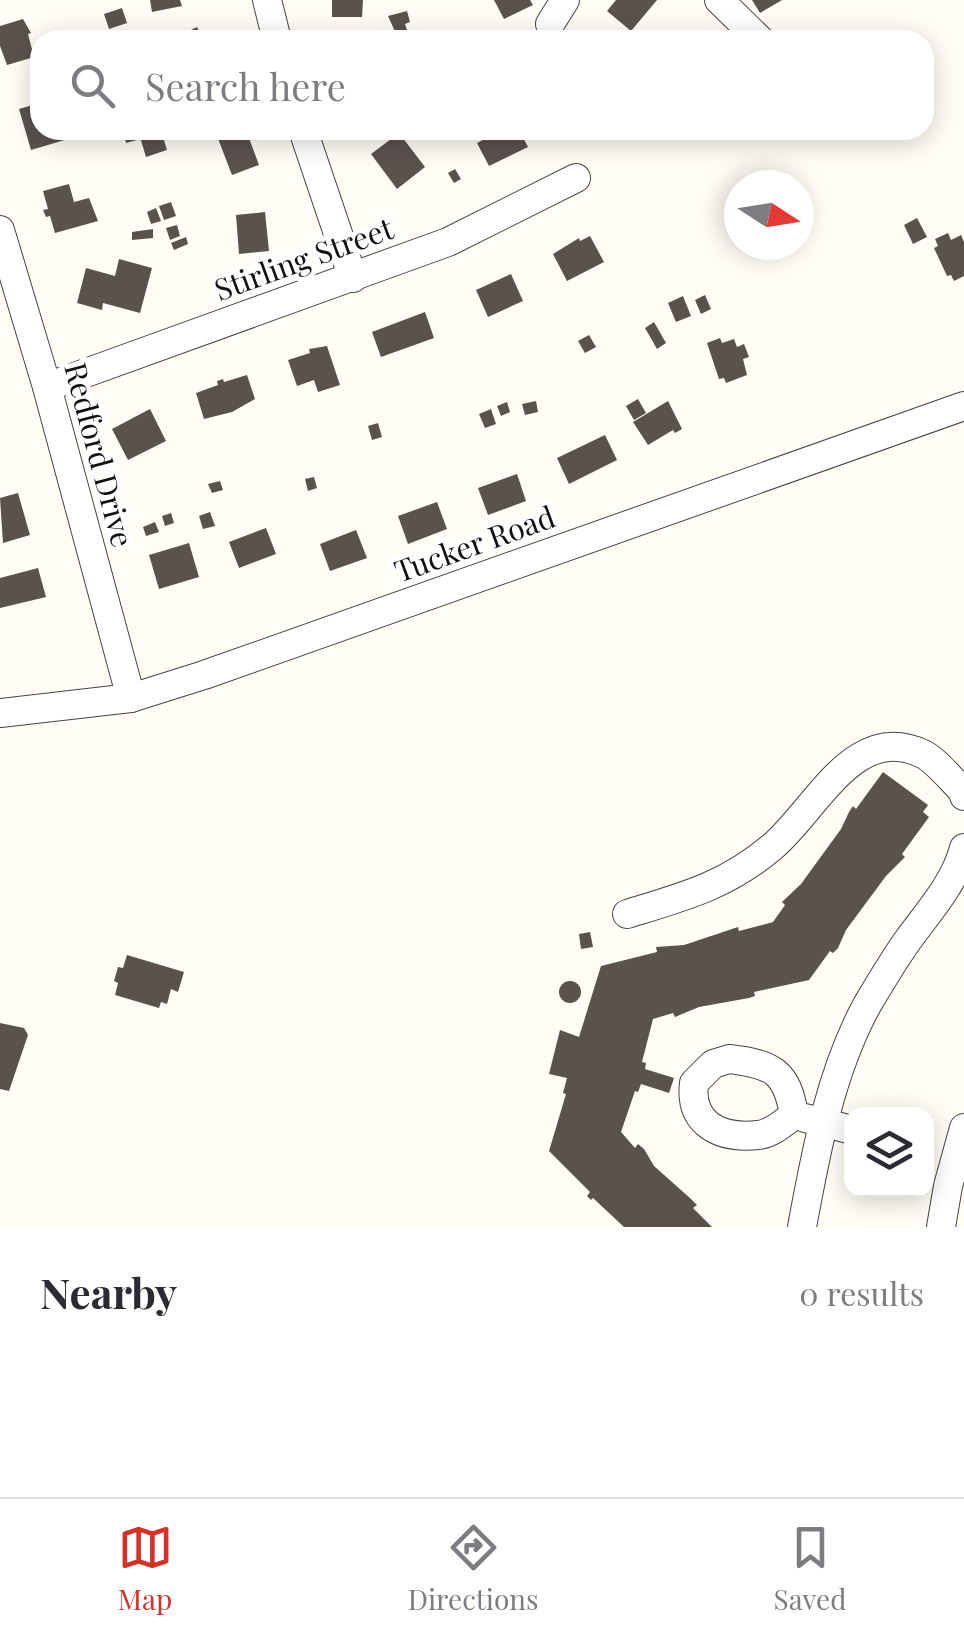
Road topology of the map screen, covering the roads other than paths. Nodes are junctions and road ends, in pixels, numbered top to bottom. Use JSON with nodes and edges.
{"nodes":[{"id":1,"x":267,"y":0,"type":"edge"},
{"id":2,"x":565,"y":0,"type":"edge"},
{"id":3,"x":719,"y":0,"type":"edge"},
{"id":4,"x":550,"y":24,"type":"dead end"},
{"id":5,"x":274,"y":30,"type":"edge"},
{"id":6,"x":750,"y":30,"type":"edge"},
{"id":7,"x":307,"y":140,"type":"edge"},
{"id":8,"x":576,"y":178,"type":"dead end"},
{"id":9,"x":0,"y":230,"type":"edge"},
{"id":10,"x":353,"y":278,"type":"junction"},
{"id":11,"x":47,"y":387,"type":"junction"},
{"id":12,"x":964,"y":406,"type":"edge"},
{"id":13,"x":131,"y":698,"type":"junction"},
{"id":14,"x":0,"y":713,"type":"edge"},
{"id":15,"x":964,"y":796,"type":"edge"},
{"id":16,"x":964,"y":848,"type":"edge"},
{"id":17,"x":627,"y":914,"type":"dead end"},
{"id":18,"x":794,"y":1115,"type":"dead end"},
{"id":19,"x":824,"y":1122,"type":"junction"},
{"id":20,"x":844,"y":1128,"type":"edge"},
{"id":21,"x":964,"y":1128,"type":"edge"},
{"id":22,"x":934,"y":1152,"type":"edge"},
{"id":23,"x":959,"y":1159,"type":"edge"},
{"id":24,"x":802,"y":1227,"type":"edge"},
{"id":25,"x":941,"y":1227,"type":"edge"}],
"edges":[{"from":1,"to":5,"type":"street"},
{"from":2,"to":4,"type":"street"},
{"from":3,"to":6,"type":"street"},
{"from":7,"to":10,"type":"street"},
{"from":8,"to":10,"type":"street","name":"Stirling Street"},
{"from":9,"to":11,"type":"street","name":"Redford Drive"},
{"from":10,"to":11,"type":"street","name":"Stirling Street"},
{"from":11,"to":13,"type":"street","name":"Redford Drive"},
{"from":12,"to":13,"type":"street","name":"Tucker Road"},
{"from":13,"to":14,"type":"street","name":"Tucker Road"},
{"from":15,"to":17,"type":"street"},
{"from":16,"to":19,"type":"street"},
{"from":18,"to":19,"type":"street"},
{"from":19,"to":20,"type":"street"},
{"from":19,"to":24,"type":"street"},
{"from":21,"to":23,"type":"street"},
{"from":22,"to":23,"type":"street"},
{"from":23,"to":25,"type":"street"}]}
